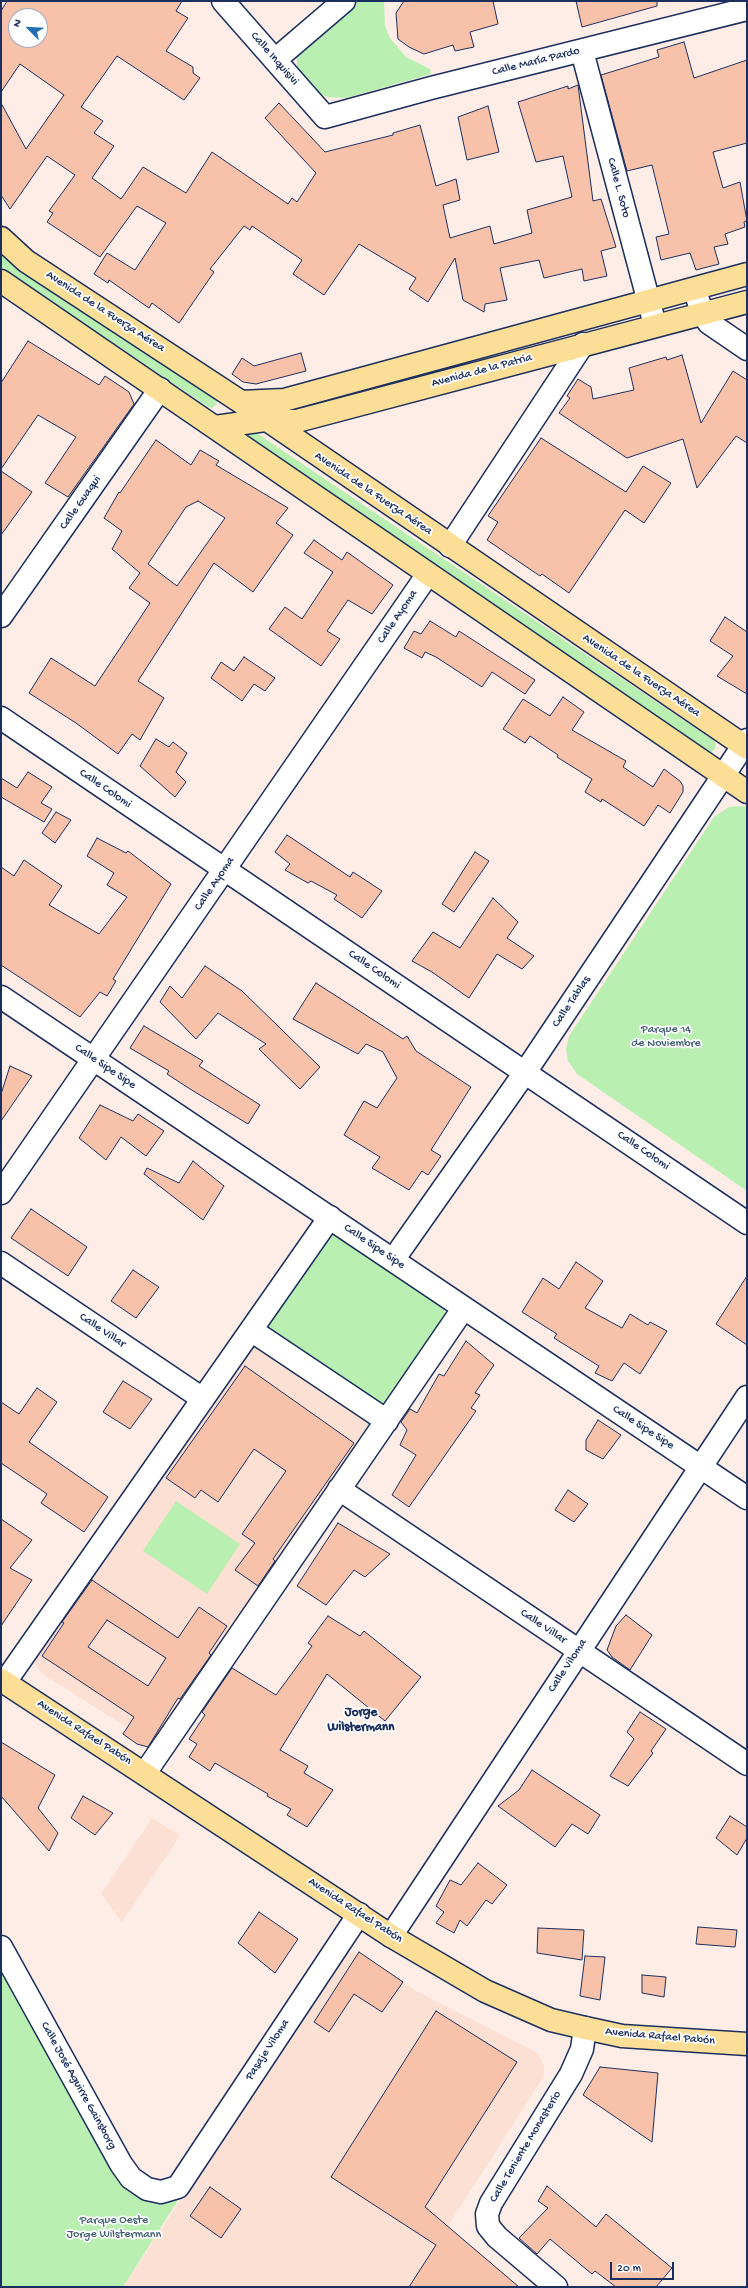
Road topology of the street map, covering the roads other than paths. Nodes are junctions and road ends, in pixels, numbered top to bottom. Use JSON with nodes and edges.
{"nodes":[{"id":1,"x":223,"y":1,"type":"edge"},
{"id":2,"x":344,"y":1,"type":"edge"},
{"id":3,"x":747,"y":9,"type":"edge"},
{"id":4,"x":582,"y":51,"type":"junction"},
{"id":5,"x":275,"y":60,"type":"junction"},
{"id":6,"x":325,"y":117,"type":"joint"},
{"id":7,"x":1,"y":238,"type":"edge"},
{"id":8,"x":747,"y":274,"type":"edge"},
{"id":9,"x":1,"y":282,"type":"edge"},
{"id":10,"x":694,"y":289,"type":"junction"},
{"id":11,"x":648,"y":301,"type":"junction"},
{"id":12,"x":747,"y":302,"type":"edge"},
{"id":13,"x":703,"y":314,"type":"junction"},
{"id":14,"x":655,"y":325,"type":"junction"},
{"id":15,"x":584,"y":344,"type":"junction"},
{"id":16,"x":747,"y":350,"type":"edge"},
{"id":17,"x":160,"y":389,"type":"junction"},
{"id":18,"x":241,"y":402,"type":"junction"},
{"id":19,"x":325,"y":413,"type":"junction"},
{"id":20,"x":265,"y":420,"type":"junction"},
{"id":21,"x":215,"y":427,"type":"junction"},
{"id":22,"x":325,"y":461,"type":"junction"},
{"id":23,"x":450,"y":546,"type":"junction"},
{"id":24,"x":428,"y":574,"type":"junction"},
{"id":25,"x":1,"y":616,"type":"edge"},
{"id":26,"x":1,"y":718,"type":"edge"},
{"id":27,"x":746,"y":745,"type":"edge"},
{"id":28,"x":724,"y":776,"type":"junction"},
{"id":29,"x":747,"y":792,"type":"edge"},
{"id":30,"x":225,"y":870,"type":"junction"},
{"id":31,"x":1,"y":997,"type":"edge"},
{"id":32,"x":95,"y":1060,"type":"junction"},
{"id":33,"x":526,"y":1071,"type":"junction"},
{"id":34,"x":1,"y":1193,"type":"edge"},
{"id":35,"x":330,"y":1216,"type":"junction"},
{"id":36,"x":747,"y":1222,"type":"edge"},
{"id":37,"x":393,"y":1260,"type":"junction"},
{"id":38,"x":1,"y":1263,"type":"edge"},
{"id":39,"x":463,"y":1309,"type":"junction"},
{"id":40,"x":251,"y":1330,"type":"junction"},
{"id":41,"x":747,"y":1397,"type":"edge"},
{"id":42,"x":203,"y":1399,"type":"junction"},
{"id":43,"x":387,"y":1421,"type":"junction"},
{"id":44,"x":701,"y":1466,"type":"junction"},
{"id":45,"x":340,"y":1489,"type":"junction"},
{"id":46,"x":747,"y":1498,"type":"edge"},
{"id":47,"x":579,"y":1651,"type":"junction"},
{"id":48,"x":3,"y":1681,"type":"edge"},
{"id":49,"x":747,"y":1764,"type":"edge"},
{"id":50,"x":145,"y":1773,"type":"junction"},
{"id":51,"x":359,"y":1914,"type":"junction"},
{"id":52,"x":391,"y":1936,"type":"junction"},
{"id":53,"x":1,"y":1947,"type":"edge"},
{"id":54,"x":584,"y":2028,"type":"junction"},
{"id":55,"x":747,"y":2044,"type":"edge"},
{"id":56,"x":178,"y":2187,"type":"joint"},
{"id":57,"x":556,"y":2287,"type":"edge"}],
"edges":[{"from":1,"to":5,"type":"street","name":"Calle Inquisivi"},
{"from":2,"to":5,"type":"street"},
{"from":3,"to":4,"type":"street","name":"Calle María Pardo"},
{"from":4,"to":6,"type":"street","name":"Calle María Pardo"},
{"from":4,"to":11,"type":"street","name":"Calle L. Soto"},
{"from":5,"to":6,"type":"street","name":"Calle Inquisivi"},
{"from":7,"to":18,"type":"main road","name":"Avenida de la Fuerza Aérea"},
{"from":8,"to":10,"type":"main road","name":"Avenida de la Patria"},
{"from":9,"to":17,"type":"main road"},
{"from":10,"to":11,"type":"main road","name":"Avenida de la Patria"},
{"from":10,"to":13,"type":"street"},
{"from":11,"to":14,"type":"street","name":"Calle L. Soto"},
{"from":11,"to":18,"type":"main road","name":"Avenida de la Patria"},
{"from":12,"to":13,"type":"main road","name":"Avenida de la Patria"},
{"from":13,"to":14,"type":"main road","name":"Avenida de la Patria"},
{"from":13,"to":16,"type":"street"},
{"from":14,"to":15,"type":"main road","name":"Avenida de la Patria"},
{"from":15,"to":19,"type":"main road","name":"Avenida de la Patria"},
{"from":15,"to":23,"type":"street"},
{"from":17,"to":21,"type":"main road"},
{"from":17,"to":25,"type":"street","name":"Calle Guaqui"},
{"from":18,"to":20,"type":"main road","name":"Avenida de la Fuerza Aérea"},
{"from":19,"to":20,"type":"main road","name":"Avenida de la Patria"},
{"from":19,"to":22,"type":"main road"},
{"from":20,"to":21,"type":"main road","name":"Avenida de la Patria"},
{"from":20,"to":22,"type":"main road","name":"Avenida de la Fuerza Aérea"},
{"from":21,"to":24,"type":"main road"},
{"from":22,"to":23,"type":"main road","name":"Avenida de la Fuerza Aérea"},
{"from":23,"to":27,"type":"main road","name":"Avenida de la Fuerza Aérea"},
{"from":24,"to":28,"type":"main road"},
{"from":24,"to":30,"type":"street","name":"Calle Ayoma"},
{"from":26,"to":30,"type":"street","name":"Calle Colomi"},
{"from":27,"to":28,"type":"street","name":"Calle Tablas"},
{"from":28,"to":29,"type":"main road"},
{"from":28,"to":33,"type":"street","name":"Calle Tablas"},
{"from":30,"to":32,"type":"street","name":"Calle Ayoma"},
{"from":30,"to":33,"type":"street","name":"Calle Colomi"},
{"from":31,"to":32,"type":"street","name":"Calle Sipe Sipe"},
{"from":32,"to":34,"type":"street","name":"Calle Ayoma"},
{"from":32,"to":35,"type":"street","name":"Calle Sipe Sipe"},
{"from":33,"to":36,"type":"street","name":"Calle Colomi"},
{"from":33,"to":37,"type":"street","name":"Calle Tablas"},
{"from":35,"to":37,"type":"street","name":"Calle Sipe Sipe"},
{"from":35,"to":40,"type":"street"},
{"from":37,"to":39,"type":"street","name":"Calle Sipe Sipe"},
{"from":38,"to":42,"type":"street","name":"Calle Villar"},
{"from":39,"to":43,"type":"street"},
{"from":39,"to":44,"type":"street","name":"Calle Sipe Sipe"},
{"from":40,"to":42,"type":"street"},
{"from":40,"to":43,"type":"street"},
{"from":41,"to":44,"type":"street","name":"Calle Viloma"},
{"from":42,"to":48,"type":"street"},
{"from":43,"to":45,"type":"street"},
{"from":44,"to":46,"type":"street","name":"Calle Sipe Sipe"},
{"from":44,"to":47,"type":"street","name":"Calle Viloma"},
{"from":45,"to":47,"type":"street","name":"Calle Villar"},
{"from":45,"to":50,"type":"street"},
{"from":47,"to":49,"type":"street","name":"Calle Villar"},
{"from":47,"to":52,"type":"street","name":"Calle Viloma"},
{"from":48,"to":50,"type":"main road","name":"Avenida Rafael Pabón"},
{"from":50,"to":51,"type":"main road","name":"Avenida Rafael Pabón"},
{"from":51,"to":52,"type":"main road","name":"Avenida Rafael Pabón"},
{"from":51,"to":56,"type":"street","name":"Pasaje Viloma"},
{"from":52,"to":54,"type":"main road","name":"Avenida Rafael Pabón"},
{"from":53,"to":56,"type":"street","name":"Calle José Aguirre Gainsborg"},
{"from":54,"to":55,"type":"main road","name":"Avenida Rafael Pabón"},
{"from":54,"to":57,"type":"street","name":"Calle Teniente Monasterio"}]}
